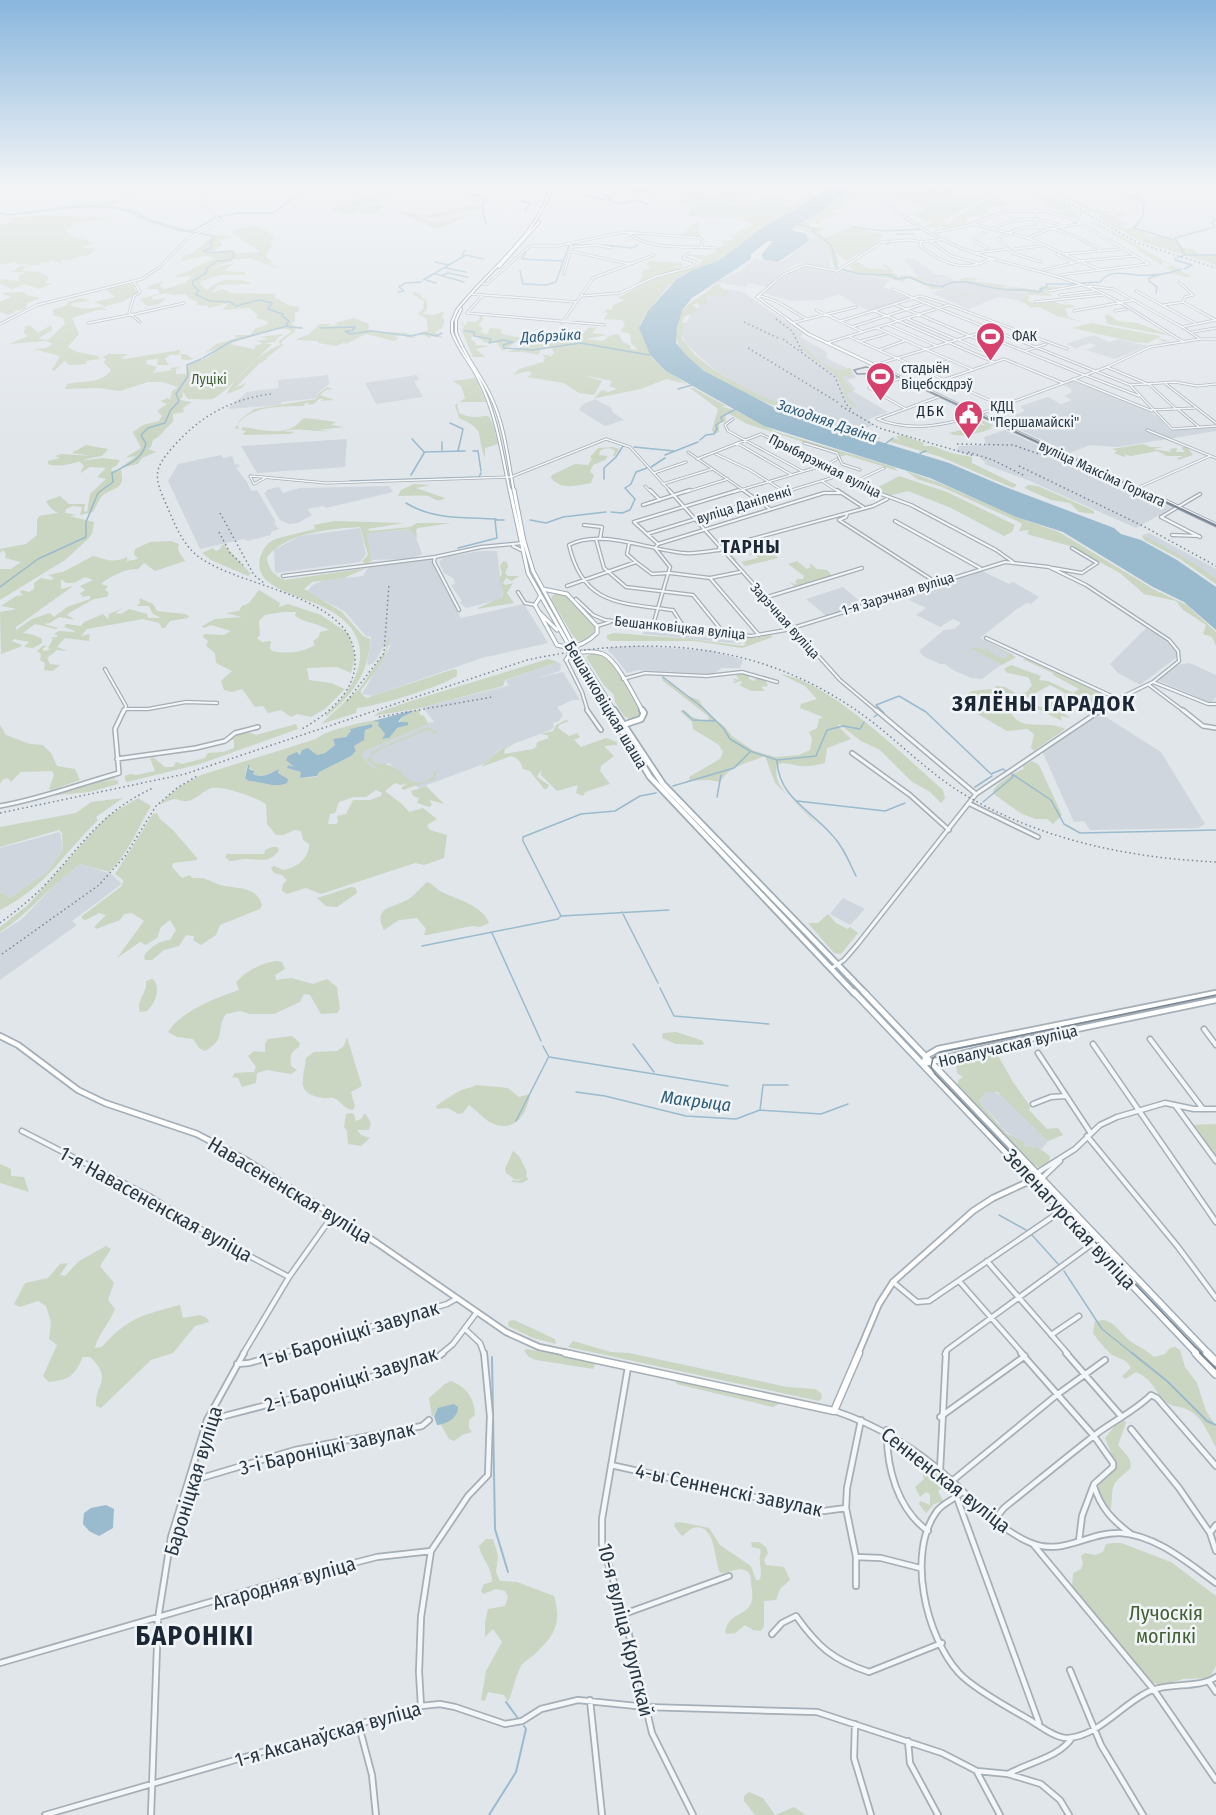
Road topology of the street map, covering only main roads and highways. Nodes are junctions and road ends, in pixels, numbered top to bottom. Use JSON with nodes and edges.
{"nodes":[{"id":1,"x":494,"y":270,"type":"edge"},
{"id":2,"x":496,"y":270,"type":"edge"},
{"id":3,"x":472,"y":294,"type":"junction"},
{"id":4,"x":758,"y":297,"type":"road end"},
{"id":5,"x":509,"y":477,"type":"junction"},
{"id":6,"x":1216,"y":526,"type":"edge"},
{"id":7,"x":540,"y":588,"type":"junction"},
{"id":8,"x":556,"y":592,"type":"junction"},
{"id":9,"x":540,"y":597,"type":"junction"},
{"id":10,"x":550,"y":604,"type":"junction"},
{"id":11,"x":543,"y":617,"type":"junction"},
{"id":12,"x":563,"y":636,"type":"junction"},
{"id":13,"x":569,"y":642,"type":"junction"},
{"id":14,"x":579,"y":658,"type":"junction"},
{"id":15,"x":566,"y":660,"type":"road end"},
{"id":16,"x":623,"y":725,"type":"junction"},
{"id":17,"x":653,"y":776,"type":"junction"},
{"id":18,"x":835,"y":966,"type":"junction"},
{"id":19,"x":1216,"y":993,"type":"edge"},
{"id":20,"x":1216,"y":1000,"type":"edge"},
{"id":21,"x":0,"y":1036,"type":"edge"},
{"id":22,"x":926,"y":1056,"type":"junction"},
{"id":23,"x":923,"y":1064,"type":"junction"},
{"id":24,"x":934,"y":1064,"type":"junction"},
{"id":25,"x":1037,"y":1177,"type":"junction"},
{"id":26,"x":1065,"y":1208,"type":"junction"},
{"id":27,"x":1189,"y":1339,"type":"junction"},
{"id":28,"x":1216,"y":1362,"type":"edge"},
{"id":29,"x":628,"y":1366,"type":"joint"},
{"id":30,"x":1216,"y":1374,"type":"edge"}],
"edges":[{"from":1,"to":3,"type":"main road"},
{"from":2,"to":3,"type":"main road"},
{"from":3,"to":5,"type":"main road","name":"Бешанковіцкая шаша"},
{"from":4,"to":6,"type":"main road","name":"вуліца Максіма Горкага"},
{"from":5,"to":7,"type":"main road","name":"Бешанковіцкая шаша"},
{"from":5,"to":9,"type":"main road","name":"Бешанковіцкая шаша"},
{"from":7,"to":8,"type":"main road"},
{"from":7,"to":10,"type":"main road","name":"Бешанковіцкая шаша"},
{"from":8,"to":10,"type":"main road"},
{"from":8,"to":11,"type":"main road"},
{"from":9,"to":11,"type":"main road"},
{"from":9,"to":12,"type":"main road","name":"Бешанковіцкая шаша"},
{"from":10,"to":13,"type":"main road","name":"Бешанковіцкая шаша"},
{"from":11,"to":12,"type":"main road"},
{"from":12,"to":13,"type":"main road","name":"Бешанковіцкая шаша"},
{"from":13,"to":14,"type":"main road","name":"Бешанковіцкая шаша","bridge":true},
{"from":14,"to":16,"type":"main road","name":"Бешанковіцкая шаша"},
{"from":14,"to":17,"type":"main road","name":"Бешанковіцкая шаша"},
{"from":15,"to":16,"type":"main road"},
{"from":16,"to":17,"type":"main road","name":"Бешанковіцкая шаша"},
{"from":17,"to":18,"type":"main road","name":"Бешанковіцкая шаша"},
{"from":18,"to":22,"type":"main road","name":"Бешанковіцкая шаша"},
{"from":18,"to":23,"type":"main road","name":"Бешанковіцкая шаша"},
{"from":19,"to":22,"type":"main road","name":"Новалучаская вуліца"},
{"from":20,"to":24,"type":"main road","name":"Новалучаская вуліца"},
{"from":21,"to":29,"type":"main road","name":"Навасененская вуліца"},
{"from":22,"to":23,"type":"main road","name":"Новалучаская вуліца"},
{"from":22,"to":24,"type":"main road","name":"Зеленагурская вуліца"},
{"from":23,"to":24,"type":"main road","name":"Новалучаская вуліца"},
{"from":23,"to":25,"type":"main road","name":"Зеленагурская вуліца"},
{"from":24,"to":25,"type":"main road","name":"Зеленагурская вуліца"},
{"from":25,"to":26,"type":"main road","name":"Зеленагурская вуліца"},
{"from":25,"to":29,"type":"main road","name":"Сенненская вуліца"},
{"from":26,"to":27,"type":"main road","name":"Зеленагурская вуліца"},
{"from":26,"to":27,"type":"main road","name":"Зеленагурская вуліца"},
{"from":27,"to":28,"type":"main road","name":"Зеленагурская вуліца"},
{"from":27,"to":30,"type":"main road","name":"Зеленагурская вуліца"}]}
